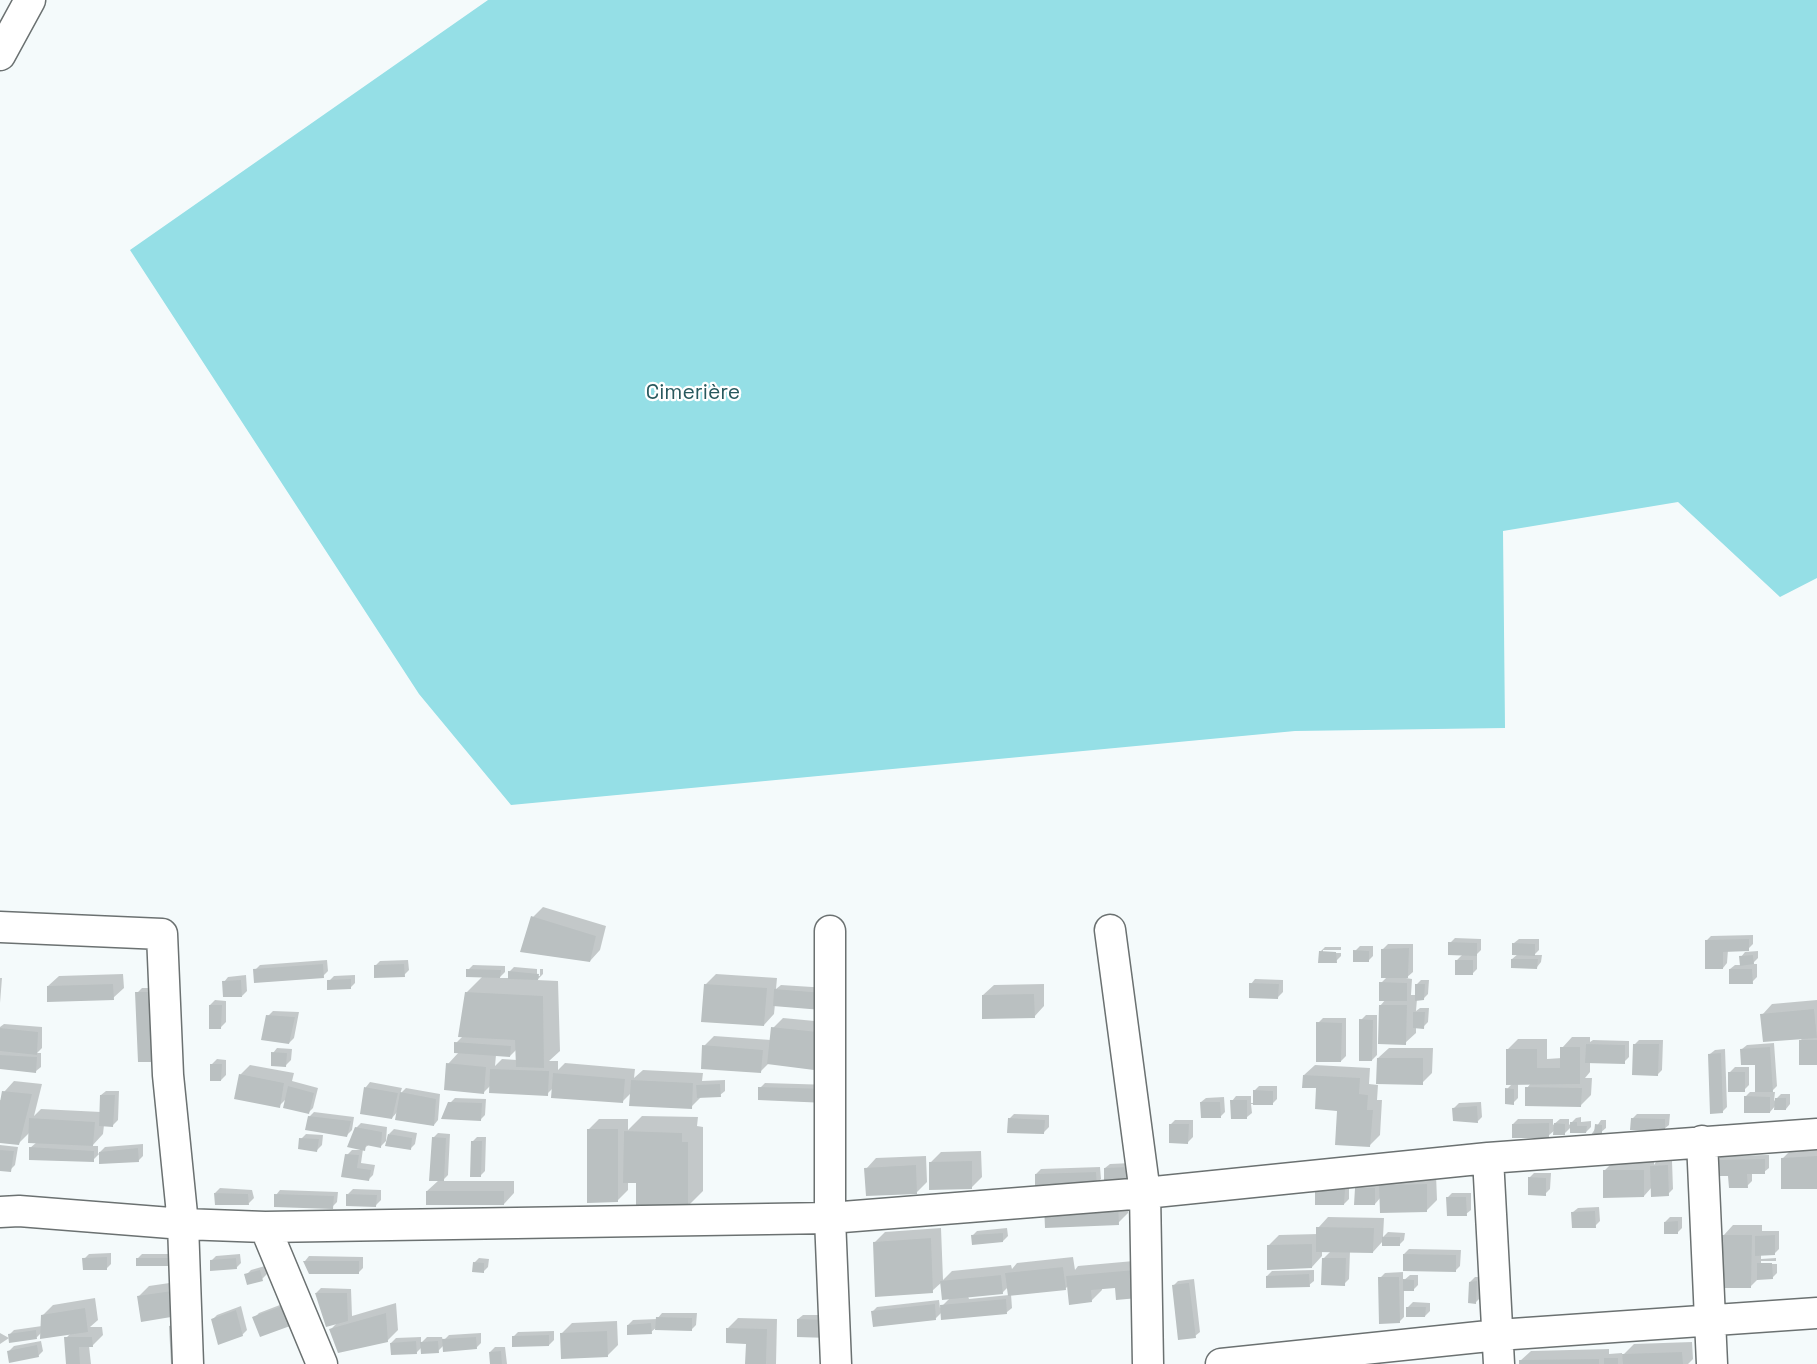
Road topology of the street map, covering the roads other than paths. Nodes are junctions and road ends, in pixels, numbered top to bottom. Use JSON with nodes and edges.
{"nodes":[{"id":1,"x":30,"y":0,"type":"edge"},
{"id":2,"x":0,"y":55,"type":"edge"},
{"id":3,"x":0,"y":927,"type":"edge"},
{"id":4,"x":1110,"y":930,"type":"dead end"},
{"id":5,"x":830,"y":931,"type":"dead end"},
{"id":6,"x":1817,"y":1134,"type":"edge"},
{"id":7,"x":1702,"y":1141,"type":"junction"},
{"id":8,"x":1488,"y":1158,"type":"junction"},
{"id":9,"x":1146,"y":1193,"type":"junction"},
{"id":10,"x":0,"y":1212,"type":"edge"},
{"id":11,"x":830,"y":1218,"type":"junction"},
{"id":12,"x":183,"y":1224,"type":"junction"},
{"id":13,"x":264,"y":1227,"type":"junction"},
{"id":14,"x":1817,"y":1313,"type":"edge"},
{"id":15,"x":1711,"y":1320,"type":"junction"},
{"id":16,"x":1498,"y":1350,"type":"edge"},
{"id":17,"x":188,"y":1364,"type":"edge"},
{"id":18,"x":322,"y":1364,"type":"edge"},
{"id":19,"x":836,"y":1364,"type":"edge"},
{"id":20,"x":1148,"y":1364,"type":"edge"},
{"id":21,"x":1221,"y":1364,"type":"edge"},
{"id":22,"x":1712,"y":1364,"type":"edge"}],
"edges":[{"from":1,"to":2,"type":"street"},
{"from":3,"to":12,"type":"street"},
{"from":4,"to":9,"type":"street"},
{"from":5,"to":11,"type":"street"},
{"from":6,"to":7,"type":"street"},
{"from":7,"to":8,"type":"street"},
{"from":7,"to":15,"type":"street"},
{"from":8,"to":9,"type":"street"},
{"from":8,"to":16,"type":"street"},
{"from":9,"to":11,"type":"street"},
{"from":9,"to":20,"type":"street"},
{"from":10,"to":12,"type":"street"},
{"from":11,"to":13,"type":"street"},
{"from":11,"to":19,"type":"street"},
{"from":12,"to":13,"type":"street"},
{"from":12,"to":17,"type":"street"},
{"from":13,"to":18,"type":"street"},
{"from":14,"to":15,"type":"street"},
{"from":15,"to":16,"type":"street"},
{"from":15,"to":22,"type":"street"},
{"from":16,"to":21,"type":"street"}]}
